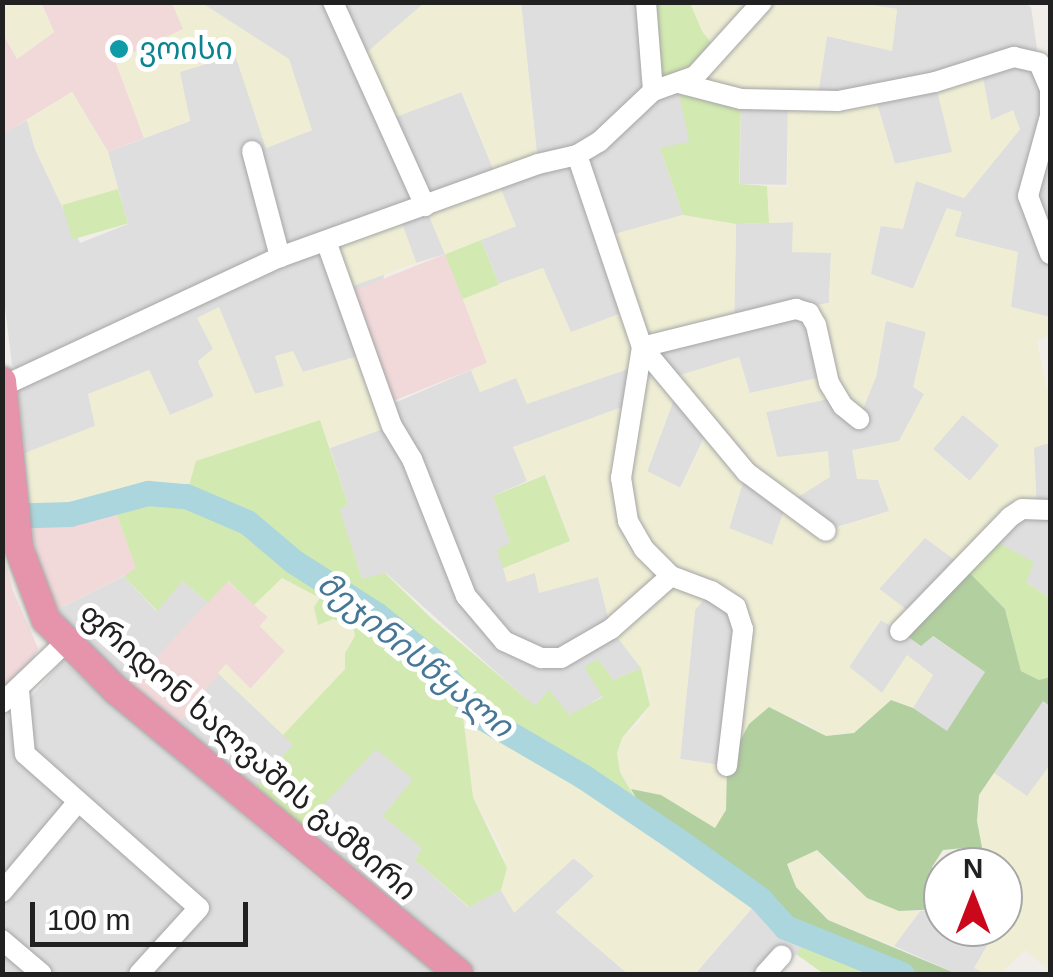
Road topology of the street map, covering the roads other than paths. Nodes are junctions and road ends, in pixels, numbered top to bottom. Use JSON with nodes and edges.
{"nodes":[{"id":1,"x":333,"y":2,"type":"edge"},
{"id":2,"x":646,"y":2,"type":"edge"},
{"id":3,"x":762,"y":2,"type":"edge"},
{"id":4,"x":677,"y":83,"type":"junction"},
{"id":5,"x":653,"y":91,"type":"junction"},
{"id":6,"x":252,"y":152,"type":"dead end"},
{"id":7,"x":577,"y":155,"type":"junction"},
{"id":8,"x":425,"y":206,"type":"junction"},
{"id":9,"x":326,"y":241,"type":"junction"},
{"id":10,"x":1050,"y":254,"type":"edge"},
{"id":11,"x":280,"y":257,"type":"junction"},
{"id":12,"x":642,"y":347,"type":"junction"},
{"id":13,"x":3,"y":383,"type":"edge"},
{"id":14,"x":859,"y":419,"type":"dead end"},
{"id":15,"x":1050,"y":510,"type":"edge"},
{"id":16,"x":826,"y":532,"type":"dead end"},
{"id":17,"x":671,"y":576,"type":"junction"},
{"id":18,"x":900,"y":631,"type":"dead end"},
{"id":19,"x":65,"y":643,"type":"junction"},
{"id":20,"x":10,"y":697,"type":"edge"},
{"id":21,"x":727,"y":766,"type":"dead end"},
{"id":22,"x":76,"y":803,"type":"junction"},
{"id":23,"x":2,"y":892,"type":"edge"},
{"id":24,"x":2,"y":940,"type":"edge"},
{"id":25,"x":782,"y":955,"type":"dead end"},
{"id":26,"x":42,"y":974,"type":"edge"},
{"id":27,"x":138,"y":974,"type":"edge"},
{"id":28,"x":459,"y":974,"type":"edge"},
{"id":29,"x":765,"y":974,"type":"edge"}],
"edges":[{"from":1,"to":8,"type":"street"},
{"from":2,"to":5,"type":"street"},
{"from":3,"to":4,"type":"street"},
{"from":4,"to":5,"type":"street"},
{"from":4,"to":10,"type":"street"},
{"from":5,"to":7,"type":"street"},
{"from":6,"to":11,"type":"street"},
{"from":7,"to":8,"type":"street"},
{"from":7,"to":12,"type":"street"},
{"from":8,"to":9,"type":"street"},
{"from":9,"to":11,"type":"street"},
{"from":9,"to":17,"type":"street"},
{"from":11,"to":13,"type":"street"},
{"from":12,"to":14,"type":"street"},
{"from":12,"to":16,"type":"street"},
{"from":12,"to":17,"type":"street"},
{"from":13,"to":19,"type":"highway","name":"ფრიდონ ხალვაშის გამზირი"},
{"from":15,"to":18,"type":"street"},
{"from":17,"to":21,"type":"street"},
{"from":19,"to":20,"type":"street"},
{"from":19,"to":28,"type":"highway","name":"ფრიდონ ხალვაშის გამზირი"},
{"from":20,"to":22,"type":"street"},
{"from":22,"to":23,"type":"street"},
{"from":22,"to":27,"type":"street"},
{"from":24,"to":26,"type":"street"},
{"from":25,"to":29,"type":"street"}]}
